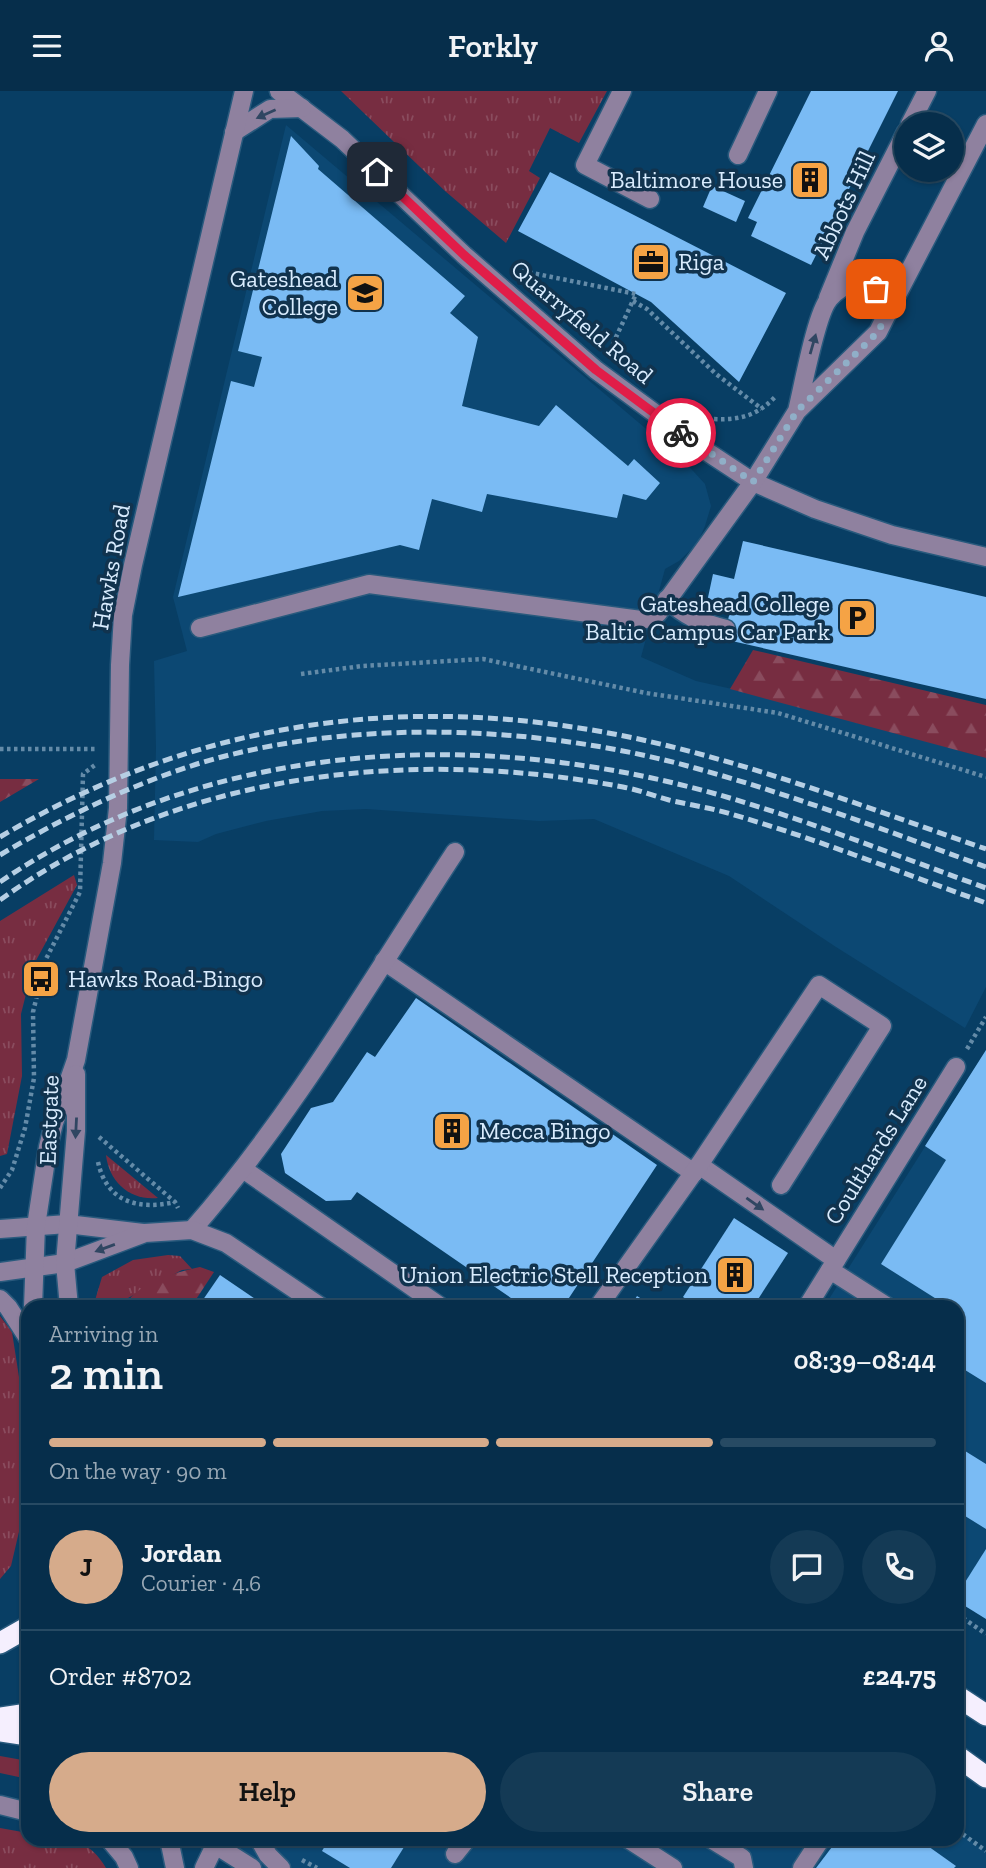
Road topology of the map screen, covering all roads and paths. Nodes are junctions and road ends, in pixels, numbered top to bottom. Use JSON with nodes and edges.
{"nodes":[{"id":1,"x":244,"y":91,"type":"edge"},
{"id":2,"x":279,"y":91,"type":"edge"},
{"id":3,"x":622,"y":91,"type":"edge"},
{"id":4,"x":768,"y":91,"type":"edge"},
{"id":5,"x":927,"y":91,"type":"edge"},
{"id":6,"x":302,"y":108,"type":"junction"},
{"id":7,"x":916,"y":112,"type":"edge"},
{"id":8,"x":986,"y":124,"type":"edge"},
{"id":9,"x":234,"y":132,"type":"junction"},
{"id":10,"x":738,"y":155,"type":"dead end"},
{"id":11,"x":894,"y":156,"type":"edge"},
{"id":12,"x":650,"y":199,"type":"dead end"},
{"id":13,"x":522,"y":271,"type":"dead end"},
{"id":14,"x":633,"y":301,"type":"junction"},
{"id":15,"x":827,"y":301,"type":"junction"},
{"id":16,"x":887,"y":314,"type":"junction"},
{"id":17,"x":633,"y":365,"type":"dead end"},
{"id":18,"x":776,"y":396,"type":"dead end"},
{"id":19,"x":763,"y":409,"type":"junction"},
{"id":20,"x":797,"y":411,"type":"junction"},
{"id":21,"x":699,"y":417,"type":"dead end"},
{"id":22,"x":753,"y":482,"type":"junction"},
{"id":23,"x":986,"y":557,"type":"edge"},
{"id":24,"x":667,"y":599,"type":"junction"},
{"id":25,"x":200,"y":628,"type":"dead end"},
{"id":26,"x":726,"y":629,"type":"dead end"},
{"id":27,"x":301,"y":674,"type":"dead end"},
{"id":28,"x":0,"y":749,"type":"edge"},
{"id":29,"x":118,"y":749,"type":"junction"},
{"id":30,"x":986,"y":777,"type":"edge"},
{"id":31,"x":455,"y":852,"type":"dead end"},
{"id":32,"x":384,"y":961,"type":"junction"},
{"id":33,"x":986,"y":1017,"type":"edge"},
{"id":34,"x":76,"y":1060,"type":"junction"},
{"id":35,"x":956,"y":1067,"type":"joint"},
{"id":36,"x":98,"y":1137,"type":"dead end"},
{"id":37,"x":97,"y":1154,"type":"dead end"},
{"id":38,"x":243,"y":1169,"type":"junction"},
{"id":39,"x":696,"y":1169,"type":"junction"},
{"id":40,"x":781,"y":1185,"type":"dead end"},
{"id":41,"x":0,"y":1188,"type":"edge"},
{"id":42,"x":175,"y":1202,"type":"junction"},
{"id":43,"x":67,"y":1224,"type":"junction"},
{"id":44,"x":36,"y":1226,"type":"junction"},
{"id":45,"x":0,"y":1229,"type":"edge"},
{"id":46,"x":191,"y":1230,"type":"junction"},
{"id":47,"x":145,"y":1233,"type":"junction"},
{"id":48,"x":65,"y":1263,"type":"junction"},
{"id":49,"x":833,"y":1265,"type":"junction"},
{"id":50,"x":33,"y":1267,"type":"junction"},
{"id":51,"x":0,"y":1272,"type":"edge"},
{"id":52,"x":0,"y":1299,"type":"edge"},
{"id":53,"x":33,"y":1300,"type":"edge"},
{"id":54,"x":68,"y":1300,"type":"edge"},
{"id":55,"x":311,"y":1300,"type":"edge"},
{"id":56,"x":431,"y":1300,"type":"edge"},
{"id":57,"x":603,"y":1300,"type":"edge"},
{"id":58,"x":811,"y":1300,"type":"edge"},
{"id":59,"x":879,"y":1300,"type":"edge"},
{"id":60,"x":21,"y":1327,"type":"edge"},
{"id":61,"x":964,"y":1619,"type":"edge"},
{"id":62,"x":21,"y":1631,"type":"edge"},
{"id":63,"x":986,"y":1634,"type":"edge"},
{"id":64,"x":0,"y":1643,"type":"edge"},
{"id":65,"x":964,"y":1701,"type":"edge"},
{"id":66,"x":21,"y":1715,"type":"edge"},
{"id":67,"x":986,"y":1715,"type":"edge"},
{"id":68,"x":0,"y":1719,"type":"edge"},
{"id":69,"x":0,"y":1731,"type":"edge"},
{"id":70,"x":21,"y":1734,"type":"edge"},
{"id":71,"x":964,"y":1761,"type":"edge"},
{"id":72,"x":986,"y":1777,"type":"edge"},
{"id":73,"x":0,"y":1805,"type":"edge"},
{"id":74,"x":21,"y":1810,"type":"edge"},
{"id":75,"x":964,"y":1835,"type":"edge"},
{"id":76,"x":115,"y":1846,"type":"edge"},
{"id":77,"x":170,"y":1846,"type":"edge"},
{"id":78,"x":211,"y":1846,"type":"edge"},
{"id":79,"x":220,"y":1846,"type":"edge"},
{"id":80,"x":263,"y":1846,"type":"edge"},
{"id":81,"x":461,"y":1846,"type":"edge"},
{"id":82,"x":639,"y":1846,"type":"edge"},
{"id":83,"x":722,"y":1846,"type":"edge"},
{"id":84,"x":816,"y":1846,"type":"edge"},
{"id":85,"x":986,"y":1851,"type":"edge"},
{"id":86,"x":455,"y":1854,"type":"dead end"},
{"id":87,"x":303,"y":1861,"type":"dead end"},
{"id":88,"x":129,"y":1867,"type":"edge"},
{"id":89,"x":175,"y":1868,"type":"edge"},
{"id":90,"x":204,"y":1868,"type":"edge"},
{"id":91,"x":252,"y":1868,"type":"edge"},
{"id":92,"x":281,"y":1868,"type":"edge"},
{"id":93,"x":317,"y":1868,"type":"edge"},
{"id":94,"x":673,"y":1868,"type":"edge"},
{"id":95,"x":744,"y":1868,"type":"edge"},
{"id":96,"x":802,"y":1868,"type":"edge"}],
"edges":[{"from":1,"to":9,"type":"street","name":"Hawks Road"},
{"from":2,"to":6,"type":"street","name":"Quarryfield Road"},
{"from":3,"to":12,"type":"street"},
{"from":4,"to":10,"type":"street"},
{"from":5,"to":7,"type":"street"},
{"from":6,"to":9,"type":"street","one_way":true},
{"from":6,"to":22,"type":"street","name":"Quarryfield Road"},
{"from":8,"to":16,"type":"street","name":"Abbots Hill"},
{"from":9,"to":29,"type":"street","name":"Hawks Road"},
{"from":11,"to":15,"type":"street","name":"Abbots Hill"},
{"from":13,"to":14,"type":"path"},
{"from":14,"to":17,"type":"path"},
{"from":14,"to":19,"type":"path"},
{"from":15,"to":16,"type":"street","name":"Abbots Hill"},
{"from":20,"to":15,"type":"street","name":"Abbots Hill","one_way":true},
{"from":16,"to":20,"type":"street","name":"Abbots Hill"},
{"from":18,"to":19,"type":"path"},
{"from":19,"to":21,"type":"path"},
{"from":20,"to":22,"type":"street","name":"Abbots Hill"},
{"from":22,"to":23,"type":"street","name":"Quarryfield Road"},
{"from":22,"to":24,"type":"street","name":"Abbots Hill"},
{"from":24,"to":25,"type":"street","name":"Abbots Hill"},
{"from":24,"to":26,"type":"street"},
{"from":27,"to":30,"type":"path"},
{"from":28,"to":29,"type":"path"},
{"from":29,"to":34,"type":"street","name":"Hawks Road"},
{"from":29,"to":41,"type":"path"},
{"from":31,"to":32,"type":"street"},
{"from":32,"to":38,"type":"street"},
{"from":32,"to":39,"type":"street"},
{"from":33,"to":35,"type":"path","name":"Coulthards Lane"},
{"from":34,"to":43,"type":"street","name":"Eastgate","one_way":true},
{"from":34,"to":44,"type":"street","name":"Eastgate"},
{"from":35,"to":49,"type":"street","name":"Coulthards Lane"},
{"from":36,"to":42,"type":"path"},
{"from":37,"to":42,"type":"path"},
{"from":38,"to":46,"type":"street"},
{"from":38,"to":56,"type":"street"},
{"from":39,"to":40,"type":"street"},
{"from":39,"to":49,"type":"street","one_way":true},
{"from":39,"to":57,"type":"street"},
{"from":42,"to":46,"type":"path"},
{"from":43,"to":44,"type":"street"},
{"from":43,"to":47,"type":"street"},
{"from":43,"to":48,"type":"street","name":"Eastgate"},
{"from":44,"to":45,"type":"street"},
{"from":44,"to":50,"type":"street","name":"Eastgate"},
{"from":46,"to":47,"type":"street"},
{"from":46,"to":55,"type":"street"},
{"from":47,"to":48,"type":"street","one_way":true},
{"from":48,"to":50,"type":"street"},
{"from":48,"to":54,"type":"street","name":"Eastgate"},
{"from":49,"to":58,"type":"street","name":"Coulthards Lane"},
{"from":49,"to":59,"type":"street"},
{"from":50,"to":51,"type":"street"},
{"from":50,"to":53,"type":"street","name":"Eastgate"},
{"from":52,"to":60,"type":"street"},
{"from":61,"to":63,"type":"path"},
{"from":62,"to":64,"type":"highway"},
{"from":65,"to":67,"type":"highway"},
{"from":66,"to":68,"type":"highway"},
{"from":69,"to":70,"type":"highway"},
{"from":71,"to":72,"type":"highway"},
{"from":73,"to":74,"type":"street"},
{"from":75,"to":85,"type":"path"},
{"from":76,"to":88,"type":"street"},
{"from":77,"to":89,"type":"street"},
{"from":78,"to":90,"type":"street"},
{"from":79,"to":91,"type":"street"},
{"from":80,"to":92,"type":"street"},
{"from":81,"to":86,"type":"street"},
{"from":82,"to":94,"type":"street"},
{"from":83,"to":95,"type":"street"},
{"from":84,"to":96,"type":"street"},
{"from":87,"to":93,"type":"path"}]}
